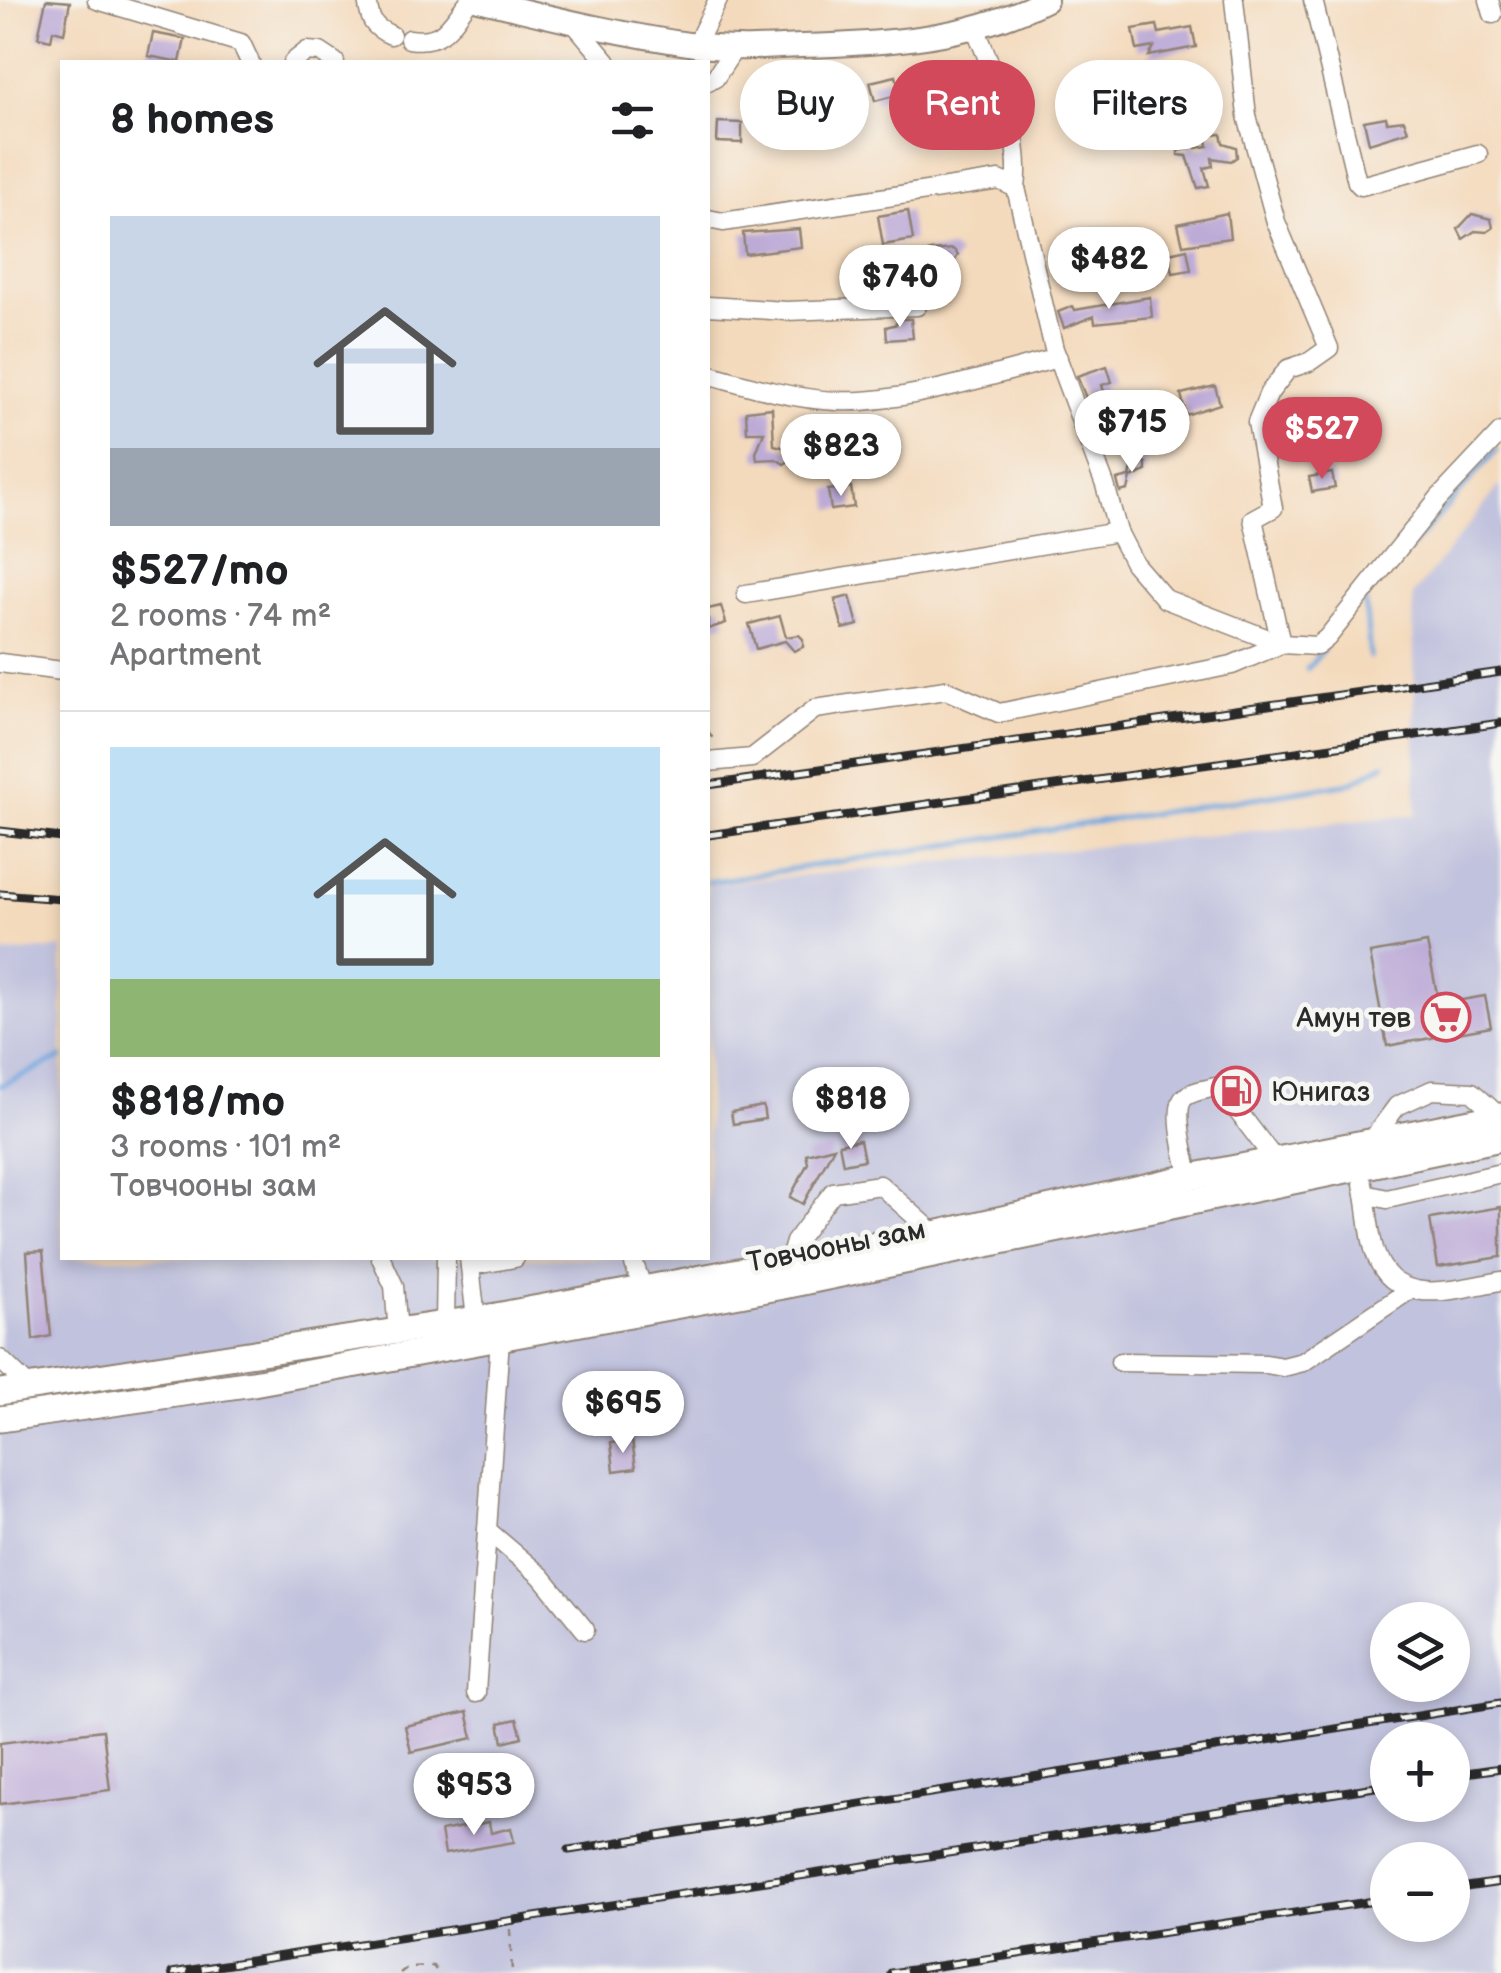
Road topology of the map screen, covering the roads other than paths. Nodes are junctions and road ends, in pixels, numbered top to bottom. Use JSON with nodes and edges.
{"nodes":[{"id":1,"x":97,"y":0,"type":"edge"},
{"id":2,"x":367,"y":0,"type":"edge"},
{"id":3,"x":470,"y":0,"type":"edge"},
{"id":4,"x":479,"y":0,"type":"edge"},
{"id":5,"x":718,"y":0,"type":"edge"},
{"id":6,"x":1046,"y":0,"type":"edge"},
{"id":7,"x":1234,"y":0,"type":"edge"},
{"id":8,"x":1312,"y":0,"type":"edge"},
{"id":9,"x":573,"y":22,"type":"junction"},
{"id":10,"x":975,"y":27,"type":"junction"},
{"id":11,"x":696,"y":46,"type":"junction"},
{"id":12,"x":734,"y":48,"type":"junction"},
{"id":13,"x":249,"y":60,"type":"edge"},
{"id":14,"x":295,"y":60,"type":"edge"},
{"id":15,"x":332,"y":60,"type":"edge"},
{"id":16,"x":605,"y":60,"type":"edge"},
{"id":17,"x":710,"y":81,"type":"edge"},
{"id":18,"x":1478,"y":154,"type":"dead end"},
{"id":19,"x":1016,"y":188,"type":"junction"},
{"id":20,"x":710,"y":220,"type":"edge"},
{"id":21,"x":710,"y":306,"type":"edge"},
{"id":22,"x":916,"y":306,"type":"dead end"},
{"id":23,"x":1058,"y":358,"type":"junction"},
{"id":24,"x":710,"y":375,"type":"edge"},
{"id":25,"x":1501,"y":432,"type":"edge"},
{"id":26,"x":1118,"y":532,"type":"junction"},
{"id":27,"x":746,"y":594,"type":"dead end"},
{"id":28,"x":1281,"y":644,"type":"junction"},
{"id":29,"x":0,"y":663,"type":"edge"},
{"id":30,"x":60,"y":671,"type":"edge"},
{"id":31,"x":710,"y":762,"type":"edge"},
{"id":32,"x":1500,"y":1123,"type":"edge"},
{"id":33,"x":1371,"y":1141,"type":"junction"},
{"id":34,"x":1274,"y":1160,"type":"junction"},
{"id":35,"x":1359,"y":1166,"type":"junction"},
{"id":36,"x":1501,"y":1173,"type":"edge"},
{"id":37,"x":1190,"y":1177,"type":"junction"},
{"id":38,"x":1365,"y":1194,"type":"junction"},
{"id":39,"x":935,"y":1234,"type":"junction"},
{"id":40,"x":383,"y":1260,"type":"edge"},
{"id":41,"x":446,"y":1260,"type":"edge"},
{"id":42,"x":633,"y":1260,"type":"edge"},
{"id":43,"x":469,"y":1262,"type":"edge"},
{"id":44,"x":790,"y":1262,"type":"junction"},
{"id":45,"x":1501,"y":1280,"type":"edge"},
{"id":46,"x":643,"y":1289,"type":"junction"},
{"id":47,"x":1410,"y":1289,"type":"junction"},
{"id":48,"x":476,"y":1319,"type":"junction"},
{"id":49,"x":444,"y":1324,"type":"junction"},
{"id":50,"x":398,"y":1332,"type":"junction"},
{"id":51,"x":500,"y":1338,"type":"junction"},
{"id":52,"x":0,"y":1359,"type":"edge"},
{"id":53,"x":1120,"y":1362,"type":"dead end"},
{"id":54,"x":30,"y":1388,"type":"junction"},
{"id":55,"x":0,"y":1392,"type":"edge"},
{"id":56,"x":0,"y":1419,"type":"edge"},
{"id":57,"x":487,"y":1530,"type":"junction"},
{"id":58,"x":584,"y":1630,"type":"dead end"},
{"id":59,"x":476,"y":1693,"type":"dead end"}],
"edges":[{"from":1,"to":13,"type":"street"},
{"from":2,"to":3,"type":"street"},
{"from":4,"to":9,"type":"main road"},
{"from":5,"to":11,"type":"street"},
{"from":6,"to":10,"type":"main road"},
{"from":7,"to":28,"type":"street"},
{"from":8,"to":18,"type":"street"},
{"from":9,"to":11,"type":"main road"},
{"from":9,"to":16,"type":"street"},
{"from":10,"to":12,"type":"main road"},
{"from":10,"to":19,"type":"street"},
{"from":11,"to":12,"type":"main road"},
{"from":12,"to":17,"type":"street"},
{"from":14,"to":15,"type":"street"},
{"from":19,"to":20,"type":"street"},
{"from":19,"to":23,"type":"street"},
{"from":21,"to":22,"type":"street"},
{"from":23,"to":24,"type":"street"},
{"from":23,"to":26,"type":"street"},
{"from":25,"to":28,"type":"street"},
{"from":26,"to":27,"type":"street"},
{"from":26,"to":28,"type":"street"},
{"from":28,"to":31,"type":"street"},
{"from":29,"to":30,"type":"street"},
{"from":32,"to":33,"type":"highway","name":"Товчооны зам"},
{"from":32,"to":33,"type":"street"},
{"from":32,"to":35,"type":"highway","name":"Товчооны зам"},
{"from":33,"to":34,"type":"highway","name":"Товчооны зам"},
{"from":34,"to":37,"type":"highway","name":"Товчооны зам"},
{"from":34,"to":37,"type":"street"},
{"from":35,"to":38,"type":"street"},
{"from":35,"to":51,"type":"highway","name":"Товчооны зам"},
{"from":36,"to":38,"type":"street"},
{"from":37,"to":39,"type":"highway","name":"Товчооны зам"},
{"from":38,"to":47,"type":"street"},
{"from":39,"to":44,"type":"highway","name":"Товчооны зам"},
{"from":39,"to":44,"type":"street"},
{"from":40,"to":50,"type":"street"},
{"from":41,"to":49,"type":"street"},
{"from":42,"to":46,"type":"street"},
{"from":43,"to":48,"type":"street"},
{"from":44,"to":46,"type":"highway","name":"Товчооны зам"},
{"from":45,"to":47,"type":"street"},
{"from":46,"to":48,"type":"highway","name":"Товчооны зам"},
{"from":47,"to":53,"type":"street"},
{"from":48,"to":49,"type":"highway","name":"Товчооны зам"},
{"from":49,"to":50,"type":"highway","name":"Товчооны зам"},
{"from":50,"to":54,"type":"highway","name":"Товчооны зам"},
{"from":51,"to":56,"type":"highway","name":"Товчооны зам"},
{"from":51,"to":57,"type":"street"},
{"from":52,"to":54,"type":"street"},
{"from":54,"to":55,"type":"highway","name":"Товчооны зам"},
{"from":57,"to":58,"type":"street"},
{"from":57,"to":59,"type":"street"}]}
